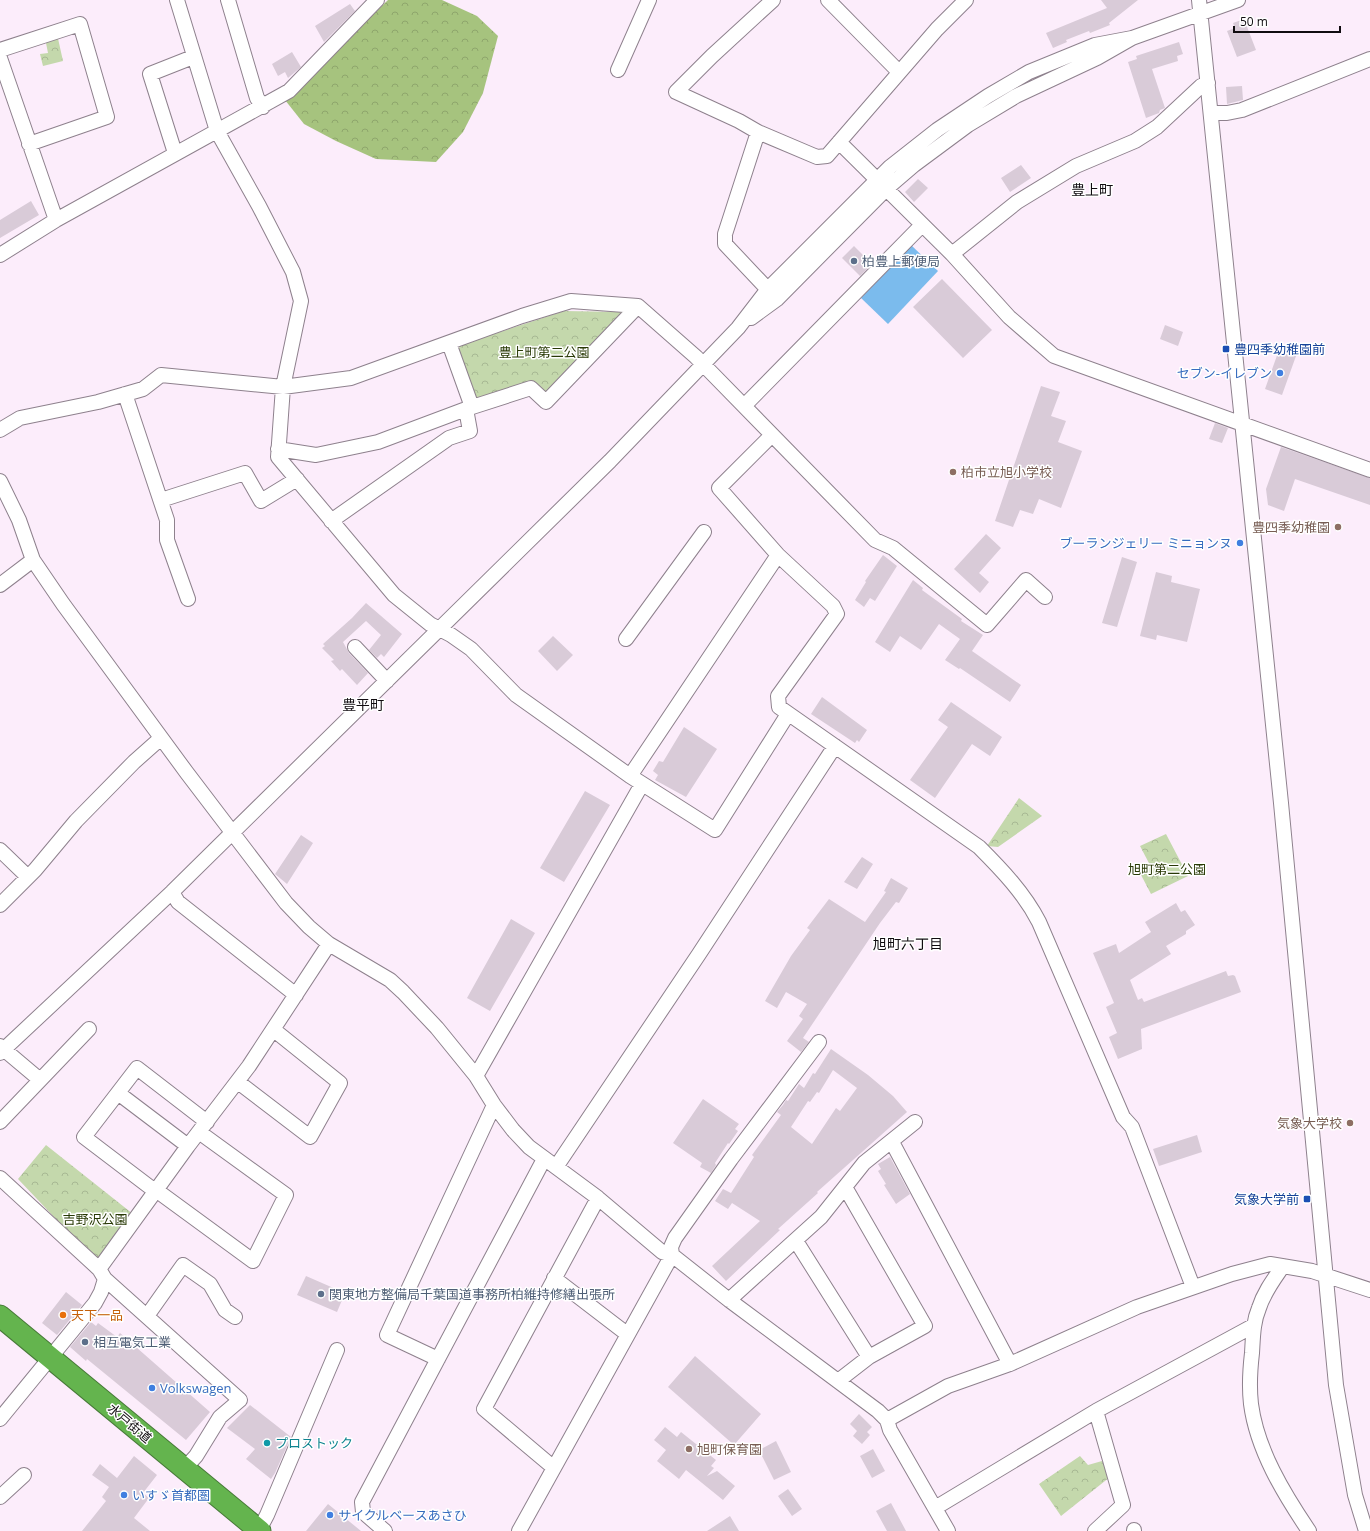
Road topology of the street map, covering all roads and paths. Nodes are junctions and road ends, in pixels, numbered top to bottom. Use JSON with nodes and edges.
{"nodes":[{"id":1,"x":177,"y":0,"type":"edge"},
{"id":2,"x":228,"y":0,"type":"edge"},
{"id":3,"x":378,"y":0,"type":"edge"},
{"id":4,"x":649,"y":0,"type":"edge"},
{"id":5,"x":774,"y":0,"type":"edge"},
{"id":6,"x":828,"y":0,"type":"edge"},
{"id":7,"x":966,"y":0,"type":"edge"},
{"id":8,"x":1238,"y":0,"type":"edge"},
{"id":9,"x":1200,"y":7,"type":"edge"},
{"id":10,"x":0,"y":50,"type":"edge"},
{"id":11,"x":193,"y":57,"type":"junction"},
{"id":12,"x":0,"y":58,"type":"edge"},
{"id":13,"x":1370,"y":59,"type":"edge"},
{"id":14,"x":618,"y":70,"type":"dead end"},
{"id":15,"x":899,"y":72,"type":"junction"},
{"id":16,"x":1208,"y":83,"type":"junction"},
{"id":17,"x":263,"y":107,"type":"junction"},
{"id":18,"x":1211,"y":113,"type":"junction"},
{"id":19,"x":217,"y":131,"type":"junction"},
{"id":20,"x":758,"y":132,"type":"junction"},
{"id":21,"x":839,"y":142,"type":"junction"},
{"id":22,"x":29,"y":144,"type":"junction"},
{"id":23,"x":175,"y":153,"type":"junction"},
{"id":24,"x":882,"y":185,"type":"junction"},
{"id":25,"x":56,"y":220,"type":"junction"},
{"id":26,"x":922,"y":225,"type":"junction"},
{"id":27,"x":952,"y":254,"type":"junction"},
{"id":28,"x":0,"y":255,"type":"edge"},
{"id":29,"x":772,"y":294,"type":"junction"},
{"id":30,"x":638,"y":306,"type":"junction"},
{"id":31,"x":449,"y":343,"type":"junction"},
{"id":32,"x":704,"y":365,"type":"junction"},
{"id":33,"x":283,"y":387,"type":"junction"},
{"id":34,"x":125,"y":394,"type":"junction"},
{"id":35,"x":744,"y":406,"type":"junction"},
{"id":36,"x":469,"y":408,"type":"junction"},
{"id":37,"x":1242,"y":425,"type":"junction"},
{"id":38,"x":0,"y":430,"type":"edge"},
{"id":39,"x":772,"y":435,"type":"junction"},
{"id":40,"x":278,"y":448,"type":"junction"},
{"id":41,"x":1370,"y":470,"type":"edge"},
{"id":42,"x":297,"y":479,"type":"junction"},
{"id":43,"x":0,"y":481,"type":"edge"},
{"id":44,"x":161,"y":500,"type":"junction"},
{"id":45,"x":331,"y":521,"type":"junction"},
{"id":46,"x":704,"y":532,"type":"dead end"},
{"id":47,"x":778,"y":555,"type":"junction"},
{"id":48,"x":33,"y":560,"type":"junction"},
{"id":49,"x":0,"y":585,"type":"edge"},
{"id":50,"x":1045,"y":597,"type":"dead end"},
{"id":51,"x":188,"y":599,"type":"dead end"},
{"id":52,"x":439,"y":629,"type":"junction"},
{"id":53,"x":626,"y":639,"type":"dead end"},
{"id":54,"x":355,"y":647,"type":"dead end"},
{"id":55,"x":387,"y":682,"type":"junction"},
{"id":56,"x":788,"y":714,"type":"junction"},
{"id":57,"x":161,"y":738,"type":"junction"},
{"id":58,"x":835,"y":746,"type":"junction"},
{"id":59,"x":630,"y":776,"type":"junction"},
{"id":60,"x":642,"y":784,"type":"junction"},
{"id":61,"x":233,"y":832,"type":"junction"},
{"id":62,"x":0,"y":850,"type":"edge"},
{"id":63,"x":28,"y":877,"type":"junction"},
{"id":64,"x":172,"y":892,"type":"junction"},
{"id":65,"x":0,"y":905,"type":"edge"},
{"id":66,"x":329,"y":944,"type":"junction"},
{"id":67,"x":296,"y":995,"type":"junction"},
{"id":68,"x":89,"y":1029,"type":"dead end"},
{"id":69,"x":274,"y":1030,"type":"junction"},
{"id":70,"x":819,"y":1042,"type":"dead end"},
{"id":71,"x":1,"y":1049,"type":"edge"},
{"id":72,"x":476,"y":1076,"type":"junction"},
{"id":73,"x":39,"y":1080,"type":"junction"},
{"id":74,"x":238,"y":1082,"type":"junction"},
{"id":75,"x":118,"y":1093,"type":"junction"},
{"id":76,"x":494,"y":1105,"type":"junction"},
{"id":77,"x":0,"y":1122,"type":"edge"},
{"id":78,"x":915,"y":1122,"type":"dead end"},
{"id":79,"x":203,"y":1127,"type":"junction"},
{"id":80,"x":892,"y":1142,"type":"junction"},
{"id":81,"x":188,"y":1146,"type":"junction"},
{"id":82,"x":544,"y":1159,"type":"junction"},
{"id":83,"x":556,"y":1167,"type":"junction"},
{"id":84,"x":0,"y":1178,"type":"edge"},
{"id":85,"x":845,"y":1187,"type":"junction"},
{"id":86,"x":155,"y":1190,"type":"junction"},
{"id":87,"x":598,"y":1198,"type":"junction"},
{"id":88,"x":796,"y":1241,"type":"junction"},
{"id":89,"x":672,"y":1255,"type":"junction"},
{"id":90,"x":1283,"y":1266,"type":"junction"},
{"id":91,"x":102,"y":1274,"type":"junction"},
{"id":92,"x":1326,"y":1276,"type":"junction"},
{"id":93,"x":554,"y":1278,"type":"junction"},
{"id":94,"x":1192,"y":1287,"type":"junction"},
{"id":95,"x":1370,"y":1290,"type":"edge"},
{"id":96,"x":729,"y":1300,"type":"junction"},
{"id":97,"x":0,"y":1316,"type":"edge"},
{"id":98,"x":147,"y":1316,"type":"junction"},
{"id":99,"x":235,"y":1317,"type":"dead end"},
{"id":100,"x":1254,"y":1326,"type":"junction"},
{"id":101,"x":627,"y":1334,"type":"junction"},
{"id":102,"x":337,"y":1350,"type":"dead end"},
{"id":103,"x":869,"y":1357,"type":"junction"},
{"id":104,"x":52,"y":1358,"type":"junction"},
{"id":105,"x":438,"y":1360,"type":"junction"},
{"id":106,"x":1010,"y":1364,"type":"junction"},
{"id":107,"x":838,"y":1380,"type":"junction"},
{"id":108,"x":1096,"y":1411,"type":"junction"},
{"id":109,"x":0,"y":1419,"type":"edge"},
{"id":110,"x":887,"y":1420,"type":"junction"},
{"id":111,"x":186,"y":1468,"type":"junction"},
{"id":112,"x":554,"y":1468,"type":"junction"},
{"id":113,"x":24,"y":1475,"type":"dead end"},
{"id":114,"x":0,"y":1498,"type":"edge"},
{"id":115,"x":935,"y":1508,"type":"junction"},
{"id":116,"x":1362,"y":1528,"type":"edge"},
{"id":117,"x":259,"y":1530,"type":"edge"},
{"id":118,"x":385,"y":1531,"type":"edge"},
{"id":119,"x":520,"y":1531,"type":"edge"},
{"id":120,"x":948,"y":1531,"type":"edge"},
{"id":121,"x":1095,"y":1531,"type":"edge"},
{"id":122,"x":1310,"y":1531,"type":"edge"}],
"edges":[{"from":1,"to":11,"type":"street"},
{"from":2,"to":17,"type":"street"},
{"from":3,"to":17,"type":"street"},
{"from":4,"to":14,"type":"street"},
{"from":5,"to":20,"type":"street"},
{"from":6,"to":15,"type":"street"},
{"from":7,"to":15,"type":"street"},
{"from":8,"to":9,"type":"street"},
{"from":9,"to":16,"type":"street"},
{"from":9,"to":24,"type":"street"},
{"from":10,"to":22,"type":"street"},
{"from":11,"to":19,"type":"street"},
{"from":11,"to":23,"type":"street"},
{"from":12,"to":22,"type":"street"},
{"from":13,"to":18,"type":"street"},
{"from":15,"to":21,"type":"street"},
{"from":16,"to":18,"type":"street"},
{"from":16,"to":27,"type":"street"},
{"from":17,"to":19,"type":"street"},
{"from":18,"to":37,"type":"street"},
{"from":19,"to":23,"type":"street"},
{"from":19,"to":33,"type":"street"},
{"from":20,"to":21,"type":"street"},
{"from":20,"to":29,"type":"street"},
{"from":21,"to":24,"type":"street"},
{"from":22,"to":25,"type":"street"},
{"from":23,"to":25,"type":"street"},
{"from":24,"to":26,"type":"street"},
{"from":24,"to":29,"type":"street"},
{"from":25,"to":28,"type":"street"},
{"from":26,"to":27,"type":"street"},
{"from":26,"to":35,"type":"street"},
{"from":27,"to":37,"type":"street"},
{"from":29,"to":32,"type":"street"},
{"from":30,"to":31,"type":"street"},
{"from":30,"to":32,"type":"street"},
{"from":30,"to":36,"type":"street"},
{"from":31,"to":33,"type":"street"},
{"from":31,"to":36,"type":"street"},
{"from":32,"to":35,"type":"street"},
{"from":32,"to":52,"type":"street"},
{"from":33,"to":34,"type":"street"},
{"from":33,"to":40,"type":"street"},
{"from":34,"to":38,"type":"street"},
{"from":34,"to":44,"type":"street"},
{"from":35,"to":39,"type":"street"},
{"from":36,"to":40,"type":"street"},
{"from":36,"to":45,"type":"street"},
{"from":37,"to":41,"type":"street"},
{"from":37,"to":92,"type":"street"},
{"from":39,"to":47,"type":"street"},
{"from":39,"to":50,"type":"street"},
{"from":40,"to":42,"type":"street"},
{"from":42,"to":44,"type":"street"},
{"from":42,"to":45,"type":"street"},
{"from":43,"to":48,"type":"street"},
{"from":44,"to":51,"type":"street"},
{"from":45,"to":52,"type":"street"},
{"from":46,"to":53,"type":"street"},
{"from":47,"to":56,"type":"street"},
{"from":47,"to":59,"type":"street"},
{"from":48,"to":49,"type":"street"},
{"from":48,"to":57,"type":"street"},
{"from":52,"to":55,"type":"street"},
{"from":52,"to":59,"type":"street"},
{"from":54,"to":55,"type":"street"},
{"from":55,"to":61,"type":"street"},
{"from":56,"to":58,"type":"street"},
{"from":56,"to":60,"type":"street"},
{"from":57,"to":61,"type":"street"},
{"from":57,"to":63,"type":"street"},
{"from":58,"to":83,"type":"street"},
{"from":58,"to":94,"type":"street"},
{"from":59,"to":60,"type":"street"},
{"from":60,"to":72,"type":"street"},
{"from":61,"to":64,"type":"street"},
{"from":61,"to":66,"type":"street"},
{"from":62,"to":63,"type":"street"},
{"from":63,"to":65,"type":"street"},
{"from":64,"to":67,"type":"street"},
{"from":64,"to":71,"type":"street"},
{"from":66,"to":67,"type":"street"},
{"from":66,"to":72,"type":"street"},
{"from":67,"to":69,"type":"street"},
{"from":68,"to":73,"type":"street"},
{"from":69,"to":74,"type":"street"},
{"from":69,"to":74,"type":"street"},
{"from":70,"to":89,"type":"street"},
{"from":71,"to":73,"type":"street"},
{"from":72,"to":76,"type":"street"},
{"from":73,"to":77,"type":"street"},
{"from":74,"to":79,"type":"street"},
{"from":75,"to":79,"type":"street"},
{"from":75,"to":81,"type":"street"},
{"from":75,"to":86,"type":"street"},
{"from":76,"to":82,"type":"street"},
{"from":76,"to":105,"type":"street"},
{"from":78,"to":80,"type":"street"},
{"from":79,"to":81,"type":"street"},
{"from":79,"to":86,"type":"street"},
{"from":80,"to":85,"type":"street"},
{"from":80,"to":106,"type":"street"},
{"from":81,"to":86,"type":"street"},
{"from":82,"to":83,"type":"street"},
{"from":82,"to":105,"type":"street"},
{"from":83,"to":87,"type":"street"},
{"from":84,"to":91,"type":"street"},
{"from":85,"to":88,"type":"street"},
{"from":85,"to":103,"type":"street"},
{"from":86,"to":91,"type":"street"},
{"from":87,"to":89,"type":"street"},
{"from":87,"to":93,"type":"street"},
{"from":88,"to":96,"type":"street"},
{"from":88,"to":103,"type":"street"},
{"from":89,"to":96,"type":"street"},
{"from":89,"to":101,"type":"street"},
{"from":90,"to":92,"type":"street"},
{"from":90,"to":94,"type":"street"},
{"from":90,"to":100,"type":"street"},
{"from":91,"to":98,"type":"street"},
{"from":91,"to":104,"type":"street"},
{"from":92,"to":95,"type":"street"},
{"from":92,"to":116,"type":"street"},
{"from":93,"to":101,"type":"street"},
{"from":93,"to":112,"type":"street"},
{"from":94,"to":106,"type":"street"},
{"from":96,"to":107,"type":"street"},
{"from":97,"to":104,"type":"highway","name":"水戸街道"},
{"from":98,"to":99,"type":"street"},
{"from":98,"to":111,"type":"street"},
{"from":100,"to":108,"type":"street"},
{"from":100,"to":122,"type":"street"},
{"from":101,"to":112,"type":"street"},
{"from":102,"to":117,"type":"street"},
{"from":103,"to":107,"type":"street"},
{"from":104,"to":109,"type":"street"},
{"from":104,"to":111,"type":"highway","name":"水戸街道"},
{"from":105,"to":118,"type":"street"},
{"from":106,"to":110,"type":"street"},
{"from":107,"to":110,"type":"street"},
{"from":108,"to":115,"type":"street"},
{"from":108,"to":121,"type":"street"},
{"from":110,"to":115,"type":"street"},
{"from":111,"to":117,"type":"highway","name":"水戸街道"},
{"from":112,"to":119,"type":"street"},
{"from":113,"to":114,"type":"street"},
{"from":115,"to":120,"type":"street"}]}
